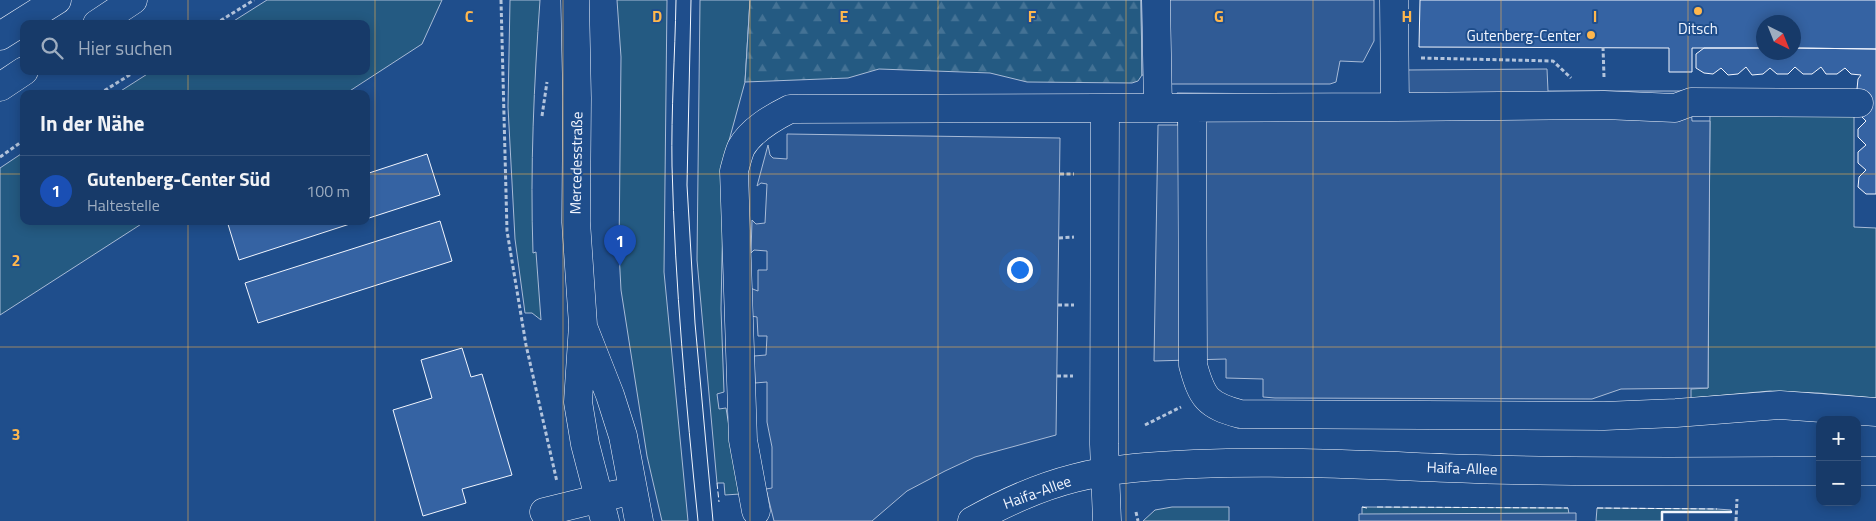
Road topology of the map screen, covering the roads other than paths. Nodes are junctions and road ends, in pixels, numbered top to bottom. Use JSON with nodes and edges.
{"nodes":[{"id":1,"x":57,"y":0,"type":"edge"},
{"id":2,"x":133,"y":0,"type":"edge"},
{"id":3,"x":575,"y":0,"type":"edge"},
{"id":4,"x":1156,"y":0,"type":"edge"},
{"id":5,"x":1394,"y":0,"type":"edge"},
{"id":6,"x":25,"y":20,"type":"edge"},
{"id":7,"x":103,"y":20,"type":"edge"},
{"id":8,"x":20,"y":23,"type":"edge"},
{"id":9,"x":0,"y":36,"type":"edge"},
{"id":10,"x":20,"y":74,"type":"edge"},
{"id":11,"x":0,"y":86,"type":"edge"},
{"id":12,"x":1859,"y":103,"type":"dead end"},
{"id":13,"x":1395,"y":107,"type":"junction"},
{"id":14,"x":1105,"y":108,"type":"junction"},
{"id":15,"x":1158,"y":108,"type":"junction"},
{"id":16,"x":1192,"y":108,"type":"junction"},
{"id":17,"x":583,"y":325,"type":"junction"},
{"id":18,"x":1876,"y":412,"type":"edge"},
{"id":19,"x":1816,"y":471,"type":"edge"},
{"id":20,"x":1861,"y":471,"type":"edge"},
{"id":21,"x":1876,"y":471,"type":"edge"},
{"id":22,"x":1105,"y":472,"type":"junction"},
{"id":23,"x":633,"y":490,"type":"junction"},
{"id":24,"x":553,"y":510,"type":"road end"},
{"id":25,"x":602,"y":510,"type":"edge"},
{"id":26,"x":756,"y":510,"type":"dead end"},
{"id":27,"x":639,"y":521,"type":"edge"},
{"id":28,"x":972,"y":521,"type":"edge"},
{"id":29,"x":1107,"y":521,"type":"edge"}],
"edges":[{"from":1,"to":6,"type":"main road"},
{"from":2,"to":7,"type":"main road"},
{"from":3,"to":17,"type":"main road","name":"Mercedesstraße"},
{"from":4,"to":15,"type":"main road"},
{"from":5,"to":13,"type":"main road"},
{"from":8,"to":9,"type":"main road"},
{"from":10,"to":11,"type":"main road"},
{"from":12,"to":13,"type":"main road"},
{"from":13,"to":16,"type":"main road"},
{"from":14,"to":15,"type":"main road"},
{"from":14,"to":22,"type":"main road"},
{"from":14,"to":26,"type":"main road"},
{"from":15,"to":16,"type":"main road"},
{"from":16,"to":18,"type":"main road"},
{"from":17,"to":23,"type":"main road","name":"Mercedesstraße"},
{"from":17,"to":25,"type":"main road","name":"Mercedesstraße"},
{"from":19,"to":22,"type":"main road","name":"Haifa-Allee"},
{"from":20,"to":21,"type":"main road"},
{"from":22,"to":28,"type":"main road","name":"Haifa-Allee"},
{"from":22,"to":29,"type":"main road"},
{"from":23,"to":25,"type":"main road"},
{"from":23,"to":27,"type":"main road","name":"Mercedesstraße"},
{"from":24,"to":25,"type":"main road"}]}
